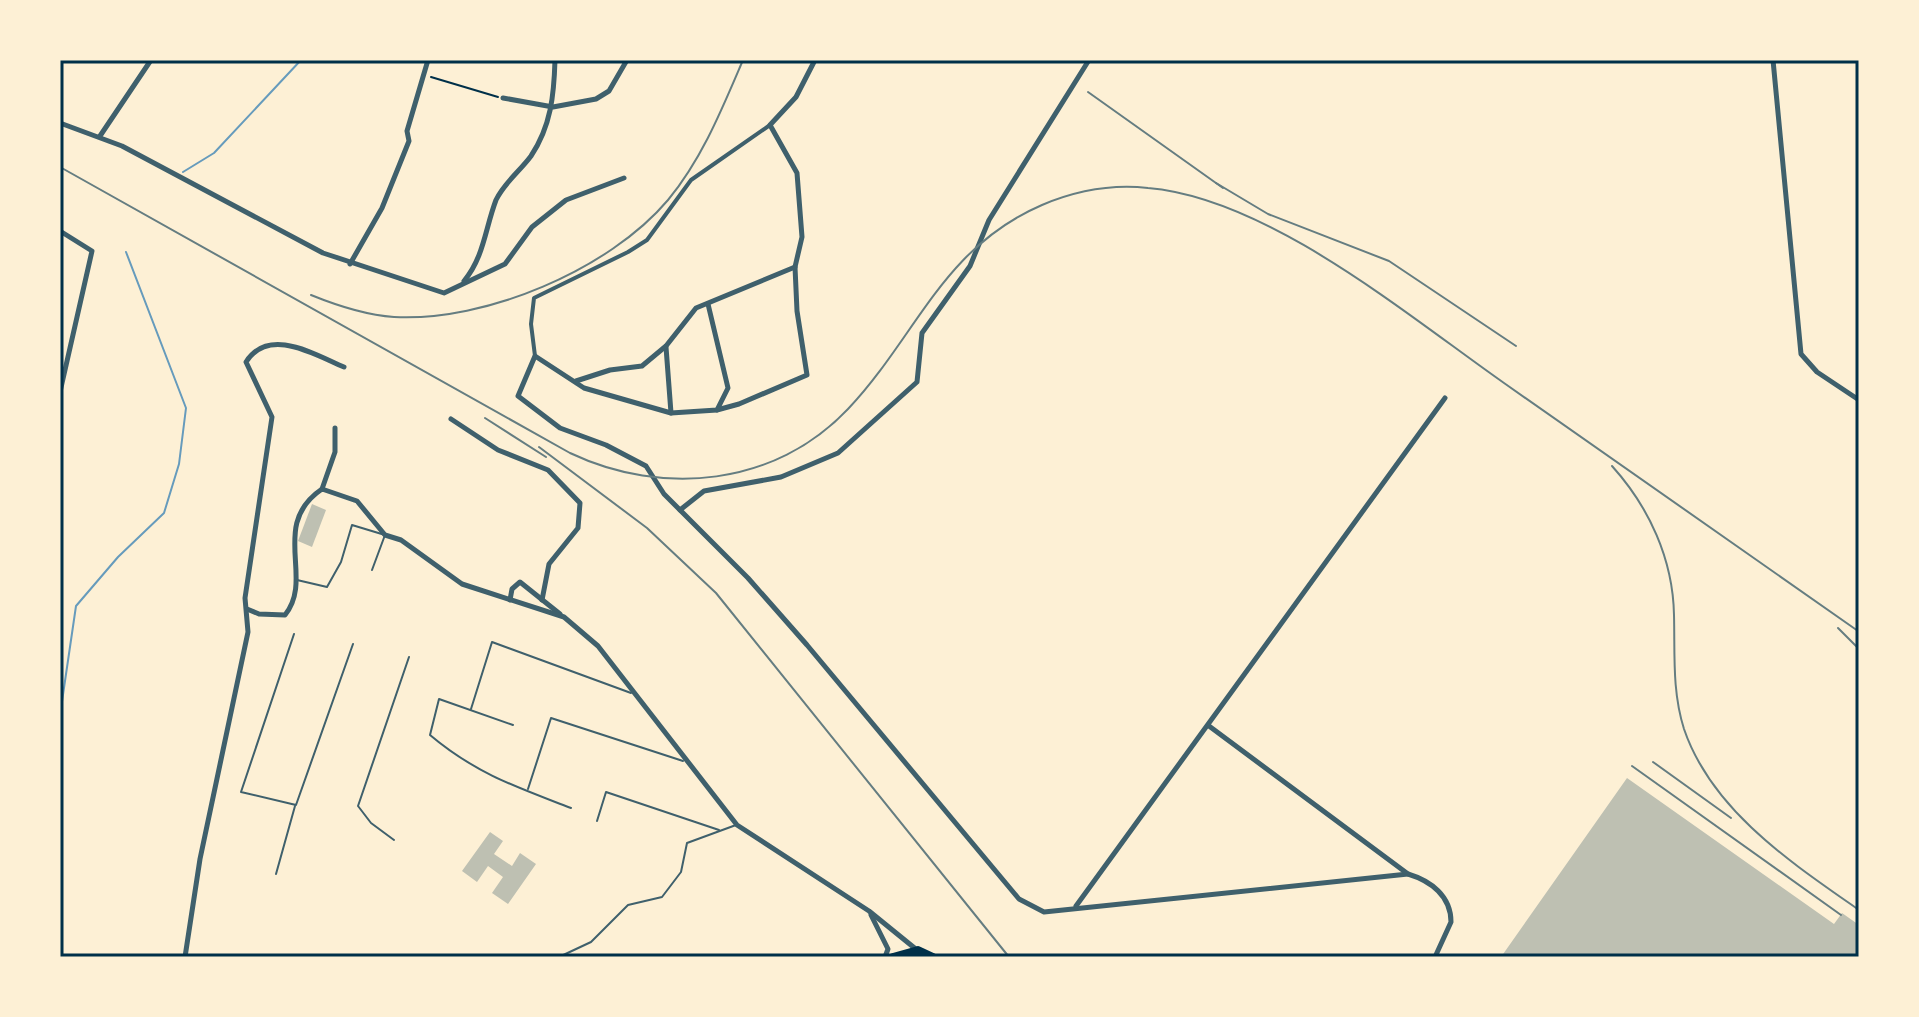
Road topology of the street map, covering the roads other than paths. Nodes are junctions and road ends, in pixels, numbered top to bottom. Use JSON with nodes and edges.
{"nodes":[{"id":1,"x":151,"y":60,"type":"edge"},
{"id":2,"x":428,"y":60,"type":"edge"},
{"id":3,"x":555,"y":60,"type":"edge"},
{"id":4,"x":627,"y":60,"type":"edge"},
{"id":5,"x":815,"y":60,"type":"edge"},
{"id":6,"x":1089,"y":60,"type":"edge"},
{"id":7,"x":1773,"y":60,"type":"edge"},
{"id":8,"x":503,"y":98,"type":"road end"},
{"id":9,"x":553,"y":107,"type":"junction"},
{"id":10,"x":60,"y":123,"type":"edge"},
{"id":11,"x":770,"y":125,"type":"junction"},
{"id":12,"x":100,"y":136,"type":"junction"},
{"id":13,"x":624,"y":178,"type":"dead end"},
{"id":14,"x":60,"y":231,"type":"edge"},
{"id":15,"x":350,"y":264,"type":"junction"},
{"id":16,"x":795,"y":267,"type":"junction"},
{"id":17,"x":463,"y":282,"type":"junction"},
{"id":18,"x":708,"y":304,"type":"junction"},
{"id":19,"x":666,"y":346,"type":"junction"},
{"id":20,"x":535,"y":356,"type":"junction"},
{"id":21,"x":344,"y":367,"type":"dead end"},
{"id":22,"x":576,"y":382,"type":"junction"},
{"id":23,"x":60,"y":392,"type":"edge"},
{"id":24,"x":1445,"y":398,"type":"dead end"},
{"id":25,"x":1859,"y":400,"type":"edge"},
{"id":26,"x":717,"y":410,"type":"junction"},
{"id":27,"x":671,"y":413,"type":"junction"},
{"id":28,"x":451,"y":419,"type":"dead end"},
{"id":29,"x":335,"y":428,"type":"dead end"},
{"id":30,"x":322,"y":489,"type":"junction"},
{"id":31,"x":680,"y":510,"type":"junction"},
{"id":32,"x":385,"y":535,"type":"junction"},
{"id":33,"x":372,"y":570,"type":"dead end"},
{"id":34,"x":296,"y":580,"type":"junction"},
{"id":35,"x":510,"y":600,"type":"junction"},
{"id":36,"x":542,"y":600,"type":"junction"},
{"id":37,"x":247,"y":609,"type":"junction"},
{"id":38,"x":564,"y":617,"type":"junction"},
{"id":39,"x":294,"y":634,"type":"dead end"},
{"id":40,"x":353,"y":644,"type":"dead end"},
{"id":41,"x":409,"y":657,"type":"dead end"},
{"id":42,"x":635,"y":695,"type":"junction"},
{"id":43,"x":470,"y":710,"type":"junction"},
{"id":44,"x":513,"y":725,"type":"dead end"},
{"id":45,"x":1209,"y":726,"type":"junction"},
{"id":46,"x":685,"y":761,"type":"junction"},
{"id":47,"x":527,"y":791,"type":"junction"},
{"id":48,"x":296,"y":805,"type":"junction"},
{"id":49,"x":571,"y":808,"type":"dead end"},
{"id":50,"x":597,"y":821,"type":"dead end"},
{"id":51,"x":737,"y":825,"type":"junction"},
{"id":52,"x":722,"y":831,"type":"junction"},
{"id":53,"x":394,"y":840,"type":"dead end"},
{"id":54,"x":276,"y":874,"type":"dead end"},
{"id":55,"x":1408,"y":874,"type":"junction"},
{"id":56,"x":1075,"y":907,"type":"junction"},
{"id":57,"x":869,"y":911,"type":"junction"},
{"id":58,"x":918,"y":950,"type":"junction"},
{"id":59,"x":185,"y":957,"type":"edge"},
{"id":60,"x":559,"y":957,"type":"edge"},
{"id":61,"x":885,"y":957,"type":"edge"},
{"id":62,"x":893,"y":957,"type":"edge"},
{"id":63,"x":933,"y":957,"type":"edge"},
{"id":64,"x":1435,"y":957,"type":"edge"}],
"edges":[{"from":1,"to":12,"type":"street"},
{"from":2,"to":15,"type":"street"},
{"from":3,"to":9,"type":"street"},
{"from":4,"to":9,"type":"street"},
{"from":5,"to":11,"type":"street"},
{"from":6,"to":31,"type":"street"},
{"from":7,"to":25,"type":"street"},
{"from":8,"to":9,"type":"street"},
{"from":9,"to":17,"type":"street"},
{"from":10,"to":12,"type":"street"},
{"from":11,"to":16,"type":"street"},
{"from":11,"to":20,"type":"street"},
{"from":12,"to":15,"type":"street"},
{"from":13,"to":17,"type":"street"},
{"from":14,"to":23,"type":"street"},
{"from":15,"to":17,"type":"street"},
{"from":16,"to":18,"type":"street"},
{"from":16,"to":26,"type":"street"},
{"from":18,"to":19,"type":"street"},
{"from":18,"to":26,"type":"street"},
{"from":19,"to":22,"type":"street"},
{"from":19,"to":27,"type":"street"},
{"from":20,"to":22,"type":"street"},
{"from":20,"to":31,"type":"street"},
{"from":21,"to":37,"type":"street"},
{"from":22,"to":27,"type":"street"},
{"from":24,"to":45,"type":"street"},
{"from":26,"to":27,"type":"street"},
{"from":28,"to":36,"type":"street"},
{"from":29,"to":30,"type":"street"},
{"from":30,"to":32,"type":"street"},
{"from":30,"to":34,"type":"street"},
{"from":31,"to":56,"type":"street"},
{"from":32,"to":33,"type":"lane"},
{"from":32,"to":34,"type":"lane"},
{"from":32,"to":35,"type":"street"},
{"from":34,"to":37,"type":"street"},
{"from":35,"to":36,"type":"street"},
{"from":35,"to":38,"type":"street"},
{"from":36,"to":38,"type":"street"},
{"from":37,"to":59,"type":"street"},
{"from":38,"to":42,"type":"street"},
{"from":39,"to":48,"type":"lane"},
{"from":40,"to":48,"type":"lane"},
{"from":41,"to":53,"type":"lane"},
{"from":42,"to":43,"type":"lane"},
{"from":42,"to":46,"type":"street"},
{"from":43,"to":44,"type":"lane"},
{"from":43,"to":47,"type":"lane"},
{"from":45,"to":55,"type":"street"},
{"from":45,"to":56,"type":"street"},
{"from":46,"to":47,"type":"lane"},
{"from":46,"to":51,"type":"street"},
{"from":47,"to":49,"type":"lane"},
{"from":48,"to":54,"type":"lane"},
{"from":50,"to":52,"type":"lane"},
{"from":51,"to":52,"type":"lane"},
{"from":51,"to":57,"type":"street"},
{"from":52,"to":60,"type":"lane"},
{"from":55,"to":56,"type":"street"},
{"from":55,"to":64,"type":"street"},
{"from":57,"to":58,"type":"street"},
{"from":57,"to":61,"type":"street"},
{"from":58,"to":62,"type":"main road"},
{"from":58,"to":63,"type":"main road"}]}
